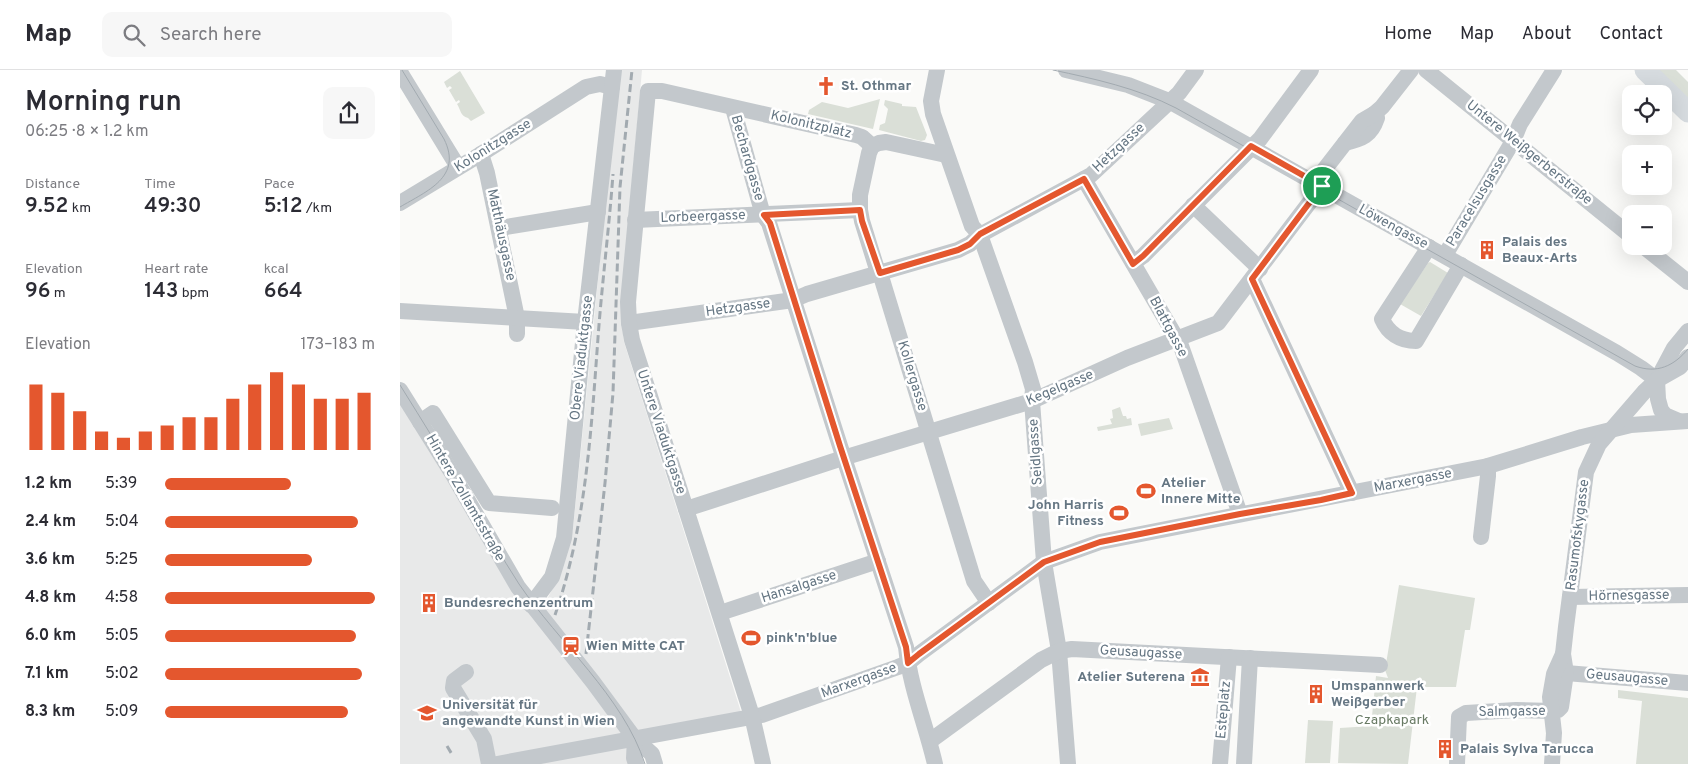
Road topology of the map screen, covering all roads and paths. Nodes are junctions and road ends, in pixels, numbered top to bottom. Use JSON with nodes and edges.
{"nodes":[{"id":1,"x":614,"y":70,"type":"edge"},
{"id":2,"x":937,"y":70,"type":"edge"},
{"id":3,"x":1066,"y":70,"type":"edge"},
{"id":4,"x":1196,"y":70,"type":"edge"},
{"id":5,"x":1311,"y":70,"type":"edge"},
{"id":6,"x":1410,"y":70,"type":"edge"},
{"id":7,"x":1426,"y":70,"type":"edge"},
{"id":8,"x":1554,"y":70,"type":"edge"},
{"id":9,"x":1645,"y":70,"type":"edge"},
{"id":10,"x":400,"y":72,"type":"edge"},
{"id":11,"x":612,"y":87,"type":"junction"},
{"id":12,"x":1169,"y":101,"type":"junction"},
{"id":13,"x":733,"y":108,"type":"junction"},
{"id":14,"x":1688,"y":112,"type":"edge"},
{"id":15,"x":1513,"y":141,"type":"junction"},
{"id":16,"x":872,"y":146,"type":"junction"},
{"id":17,"x":1251,"y":146,"type":"junction"},
{"id":18,"x":481,"y":154,"type":"junction"},
{"id":19,"x":946,"y":155,"type":"junction"},
{"id":20,"x":458,"y":167,"type":"junction"},
{"id":21,"x":1084,"y":179,"type":"junction"},
{"id":22,"x":1322,"y":186,"type":"junction"},
{"id":23,"x":400,"y":204,"type":"edge"},
{"id":24,"x":1193,"y":205,"type":"junction"},
{"id":25,"x":860,"y":210,"type":"junction"},
{"id":26,"x":598,"y":212,"type":"junction"},
{"id":27,"x":764,"y":215,"type":"junction"},
{"id":28,"x":636,"y":220,"type":"junction"},
{"id":29,"x":500,"y":228,"type":"junction"},
{"id":30,"x":1622,"y":229,"type":"edge"},
{"id":31,"x":980,"y":234,"type":"junction"},
{"id":32,"x":1429,"y":247,"type":"junction"},
{"id":33,"x":1446,"y":255,"type":"junction"},
{"id":34,"x":1654,"y":255,"type":"edge"},
{"id":35,"x":1133,"y":264,"type":"junction"},
{"id":36,"x":1462,"y":265,"type":"junction"},
{"id":37,"x":880,"y":273,"type":"junction"},
{"id":38,"x":1256,"y":274,"type":"junction"},
{"id":39,"x":1688,"y":282,"type":"edge"},
{"id":40,"x":793,"y":300,"type":"junction"},
{"id":41,"x":400,"y":311,"type":"edge"},
{"id":42,"x":585,"y":322,"type":"junction"},
{"id":43,"x":629,"y":323,"type":"junction"},
{"id":44,"x":517,"y":326,"type":"junction"},
{"id":45,"x":1688,"y":331,"type":"edge"},
{"id":46,"x":1177,"y":340,"type":"junction"},
{"id":47,"x":1688,"y":357,"type":"edge"},
{"id":48,"x":1657,"y":380,"type":"junction"},
{"id":49,"x":400,"y":390,"type":"edge"},
{"id":50,"x":1032,"y":401,"type":"junction"},
{"id":51,"x":1684,"y":421,"type":"edge"},
{"id":52,"x":420,"y":422,"type":"junction"},
{"id":53,"x":1611,"y":429,"type":"junction"},
{"id":54,"x":928,"y":432,"type":"junction"},
{"id":55,"x":844,"y":458,"type":"junction"},
{"id":56,"x":1488,"y":466,"type":"junction"},
{"id":57,"x":1352,"y":493,"type":"junction"},
{"id":58,"x":552,"y":508,"type":"dead end"},
{"id":59,"x":686,"y":509,"type":"junction"},
{"id":60,"x":1240,"y":514,"type":"junction"},
{"id":61,"x":1481,"y":538,"type":"dead end"},
{"id":62,"x":878,"y":561,"type":"junction"},
{"id":63,"x":1044,"y":562,"type":"junction"},
{"id":64,"x":1688,"y":595,"type":"edge"},
{"id":65,"x":1570,"y":597,"type":"junction"},
{"id":66,"x":989,"y":603,"type":"junction"},
{"id":67,"x":531,"y":605,"type":"junction"},
{"id":68,"x":720,"y":613,"type":"junction"},
{"id":69,"x":1059,"y":651,"type":"junction"},
{"id":70,"x":1563,"y":654,"type":"junction"},
{"id":71,"x":1230,"y":657,"type":"junction"},
{"id":72,"x":1250,"y":658,"type":"junction"},
{"id":73,"x":908,"y":663,"type":"junction"},
{"id":74,"x":1380,"y":665,"type":"dead end"},
{"id":75,"x":466,"y":672,"type":"dead end"},
{"id":76,"x":1566,"y":673,"type":"junction"},
{"id":77,"x":1688,"y":684,"type":"edge"},
{"id":78,"x":1553,"y":711,"type":"junction"},
{"id":79,"x":752,"y":716,"type":"junction"},
{"id":80,"x":635,"y":739,"type":"junction"},
{"id":81,"x":930,"y":741,"type":"junction"},
{"id":82,"x":489,"y":764,"type":"edge"},
{"id":83,"x":497,"y":764,"type":"edge"},
{"id":84,"x":636,"y":764,"type":"edge"},
{"id":85,"x":655,"y":764,"type":"edge"},
{"id":86,"x":762,"y":764,"type":"edge"},
{"id":87,"x":935,"y":764,"type":"edge"},
{"id":88,"x":1068,"y":764,"type":"edge"},
{"id":89,"x":1220,"y":764,"type":"edge"},
{"id":90,"x":1244,"y":764,"type":"edge"},
{"id":91,"x":1457,"y":764,"type":"edge"},
{"id":92,"x":1552,"y":764,"type":"edge"}],
"edges":[{"from":1,"to":11,"type":"street","name":"Obere Viaduktgasse"},
{"from":2,"to":19,"type":"street"},
{"from":3,"to":12,"type":"street","name":"Löwengasse"},
{"from":4,"to":12,"type":"street","name":"Hetzgasse"},
{"from":5,"to":17,"type":"street"},
{"from":6,"to":22,"type":"street","name":"Kegelgasse"},
{"from":7,"to":15,"type":"street","name":"Untere Weißgerberstraße"},
{"from":8,"to":15,"type":"street","name":"Paracelsusgasse"},
{"from":9,"to":14,"type":"main road"},
{"from":10,"to":20,"type":"street"},
{"from":11,"to":18,"type":"street","name":"Kolonitzgasse"},
{"from":11,"to":26,"type":"street","name":"Obere Viaduktgasse"},
{"from":12,"to":17,"type":"street","name":"Löwengasse"},
{"from":12,"to":21,"type":"street","name":"Hetzgasse"},
{"from":13,"to":16,"type":"street","name":"Kolonitzplatz"},
{"from":13,"to":27,"type":"street","name":"Bechardgasse"},
{"from":13,"to":28,"type":"street","name":"Untere Viaduktgasse"},
{"from":15,"to":30,"type":"street","name":"Untere Weißgerberstraße"},
{"from":15,"to":33,"type":"street","name":"Paracelsusgasse"},
{"from":16,"to":19,"type":"street"},
{"from":16,"to":25,"type":"street","name":"Kollergasse"},
{"from":17,"to":22,"type":"street","name":"Löwengasse"},
{"from":17,"to":24,"type":"street"},
{"from":18,"to":20,"type":"street","name":"Kolonitzgasse"},
{"from":18,"to":29,"type":"street","name":"Matthäusgasse"},
{"from":19,"to":31,"type":"street","name":"Seidlgasse"},
{"from":20,"to":23,"type":"street","name":"Kolonitzgasse"},
{"from":21,"to":31,"type":"street","name":"Hetzgasse"},
{"from":21,"to":35,"type":"street","name":"Blattgasse"},
{"from":22,"to":32,"type":"street","name":"Löwengasse"},
{"from":22,"to":38,"type":"street","name":"Kegelgasse"},
{"from":24,"to":35,"type":"street"},
{"from":24,"to":38,"type":"street"},
{"from":25,"to":27,"type":"street","name":"Lorbeergasse"},
{"from":25,"to":37,"type":"street","name":"Kollergasse"},
{"from":26,"to":29,"type":"street"},
{"from":26,"to":42,"type":"street","name":"Obere Viaduktgasse"},
{"from":27,"to":28,"type":"street","name":"Lorbeergasse"},
{"from":27,"to":40,"type":"street","name":"Bechardgasse"},
{"from":28,"to":43,"type":"street","name":"Untere Viaduktgasse"},
{"from":29,"to":44,"type":"street","name":"Matthäusgasse"},
{"from":31,"to":37,"type":"street","name":"Hetzgasse"},
{"from":31,"to":50,"type":"street","name":"Seidlgasse"},
{"from":32,"to":33,"type":"street","name":"Löwengasse"},
{"from":32,"to":36,"type":"street"},
{"from":33,"to":36,"type":"street","name":"Löwengasse"},
{"from":34,"to":39,"type":"street"},
{"from":35,"to":46,"type":"street","name":"Blattgasse"},
{"from":36,"to":48,"type":"street","name":"Löwengasse"},
{"from":37,"to":40,"type":"street","name":"Hetzgasse"},
{"from":37,"to":54,"type":"street","name":"Kollergasse"},
{"from":38,"to":46,"type":"street","name":"Kegelgasse"},
{"from":38,"to":57,"type":"street"},
{"from":40,"to":43,"type":"street","name":"Hetzgasse"},
{"from":40,"to":55,"type":"street","name":"Bechardgasse"},
{"from":41,"to":44,"type":"street"},
{"from":42,"to":44,"type":"street"},
{"from":42,"to":67,"type":"street","name":"Obere Viaduktgasse"},
{"from":43,"to":59,"type":"street","name":"Untere Viaduktgasse"},
{"from":45,"to":48,"type":"street","name":"Rasumofskygasse"},
{"from":46,"to":50,"type":"street","name":"Kegelgasse"},
{"from":46,"to":60,"type":"street","name":"Blattgasse"},
{"from":47,"to":48,"type":"street","name":"Rasumofskygasse"},
{"from":48,"to":51,"type":"street"},
{"from":48,"to":53,"type":"street","name":"Rasumofskygasse"},
{"from":49,"to":52,"type":"street","name":"Hintere Zollamtsstraße"},
{"from":50,"to":54,"type":"street","name":"Kegelgasse"},
{"from":50,"to":63,"type":"street","name":"Seidlgasse"},
{"from":51,"to":53,"type":"street","name":"Marxergasse"},
{"from":52,"to":58,"type":"street"},
{"from":52,"to":67,"type":"street","name":"Hintere Zollamtsstraße"},
{"from":53,"to":56,"type":"street","name":"Marxergasse"},
{"from":53,"to":65,"type":"street","name":"Rasumofskygasse"},
{"from":54,"to":55,"type":"street","name":"Kegelgasse"},
{"from":54,"to":66,"type":"street","name":"Kollergasse"},
{"from":55,"to":59,"type":"street","name":"Kegelgasse"},
{"from":55,"to":62,"type":"street","name":"Bechardgasse"},
{"from":56,"to":57,"type":"street","name":"Marxergasse"},
{"from":56,"to":61,"type":"street"},
{"from":57,"to":60,"type":"street","name":"Marxergasse"},
{"from":59,"to":68,"type":"street","name":"Untere Viaduktgasse"},
{"from":60,"to":63,"type":"street","name":"Marxergasse"},
{"from":62,"to":68,"type":"street","name":"Hansalgasse"},
{"from":62,"to":73,"type":"street","name":"Bechardgasse"},
{"from":63,"to":66,"type":"street","name":"Marxergasse"},
{"from":63,"to":69,"type":"street","name":"Seidlgasse"},
{"from":64,"to":65,"type":"street","name":"Hörnesgasse"},
{"from":65,"to":70,"type":"street","name":"Rasumofskygasse"},
{"from":66,"to":73,"type":"street","name":"Marxergasse"},
{"from":67,"to":80,"type":"street","name":"Hintere Zollamtsstraße"},
{"from":68,"to":79,"type":"street","name":"Untere Viaduktgasse"},
{"from":69,"to":71,"type":"street","name":"Geusaugasse"},
{"from":69,"to":81,"type":"street","name":"Geusaugasse"},
{"from":69,"to":88,"type":"street","name":"Seidlgasse"},
{"from":70,"to":76,"type":"street","name":"Rasumofskygasse"},
{"from":70,"to":78,"type":"street","name":"Rasumofskygasse"},
{"from":71,"to":72,"type":"street","name":"Geusaugasse"},
{"from":71,"to":89,"type":"street","name":"Esteplatz"},
{"from":72,"to":74,"type":"street","name":"Geusaugasse"},
{"from":72,"to":90,"type":"street","name":"Esteplatz"},
{"from":73,"to":79,"type":"street","name":"Marxergasse"},
{"from":73,"to":81,"type":"street","name":"Bechardgasse"},
{"from":75,"to":82,"type":"street"},
{"from":76,"to":77,"type":"street","name":"Geusaugasse"},
{"from":76,"to":78,"type":"street","name":"Rasumofskygasse"},
{"from":78,"to":91,"type":"street","name":"Salmgasse"},
{"from":78,"to":92,"type":"street","name":"Rasumofskygasse"},
{"from":79,"to":80,"type":"street","name":"Marxergasse"},
{"from":79,"to":86,"type":"street","name":"Untere Viaduktgasse"},
{"from":80,"to":83,"type":"street","name":"Marxergasse"},
{"from":80,"to":84,"type":"street"},
{"from":80,"to":85,"type":"street","name":"Hintere Zollamtsstraße"},
{"from":81,"to":87,"type":"street","name":"Bechardgasse"}]}
